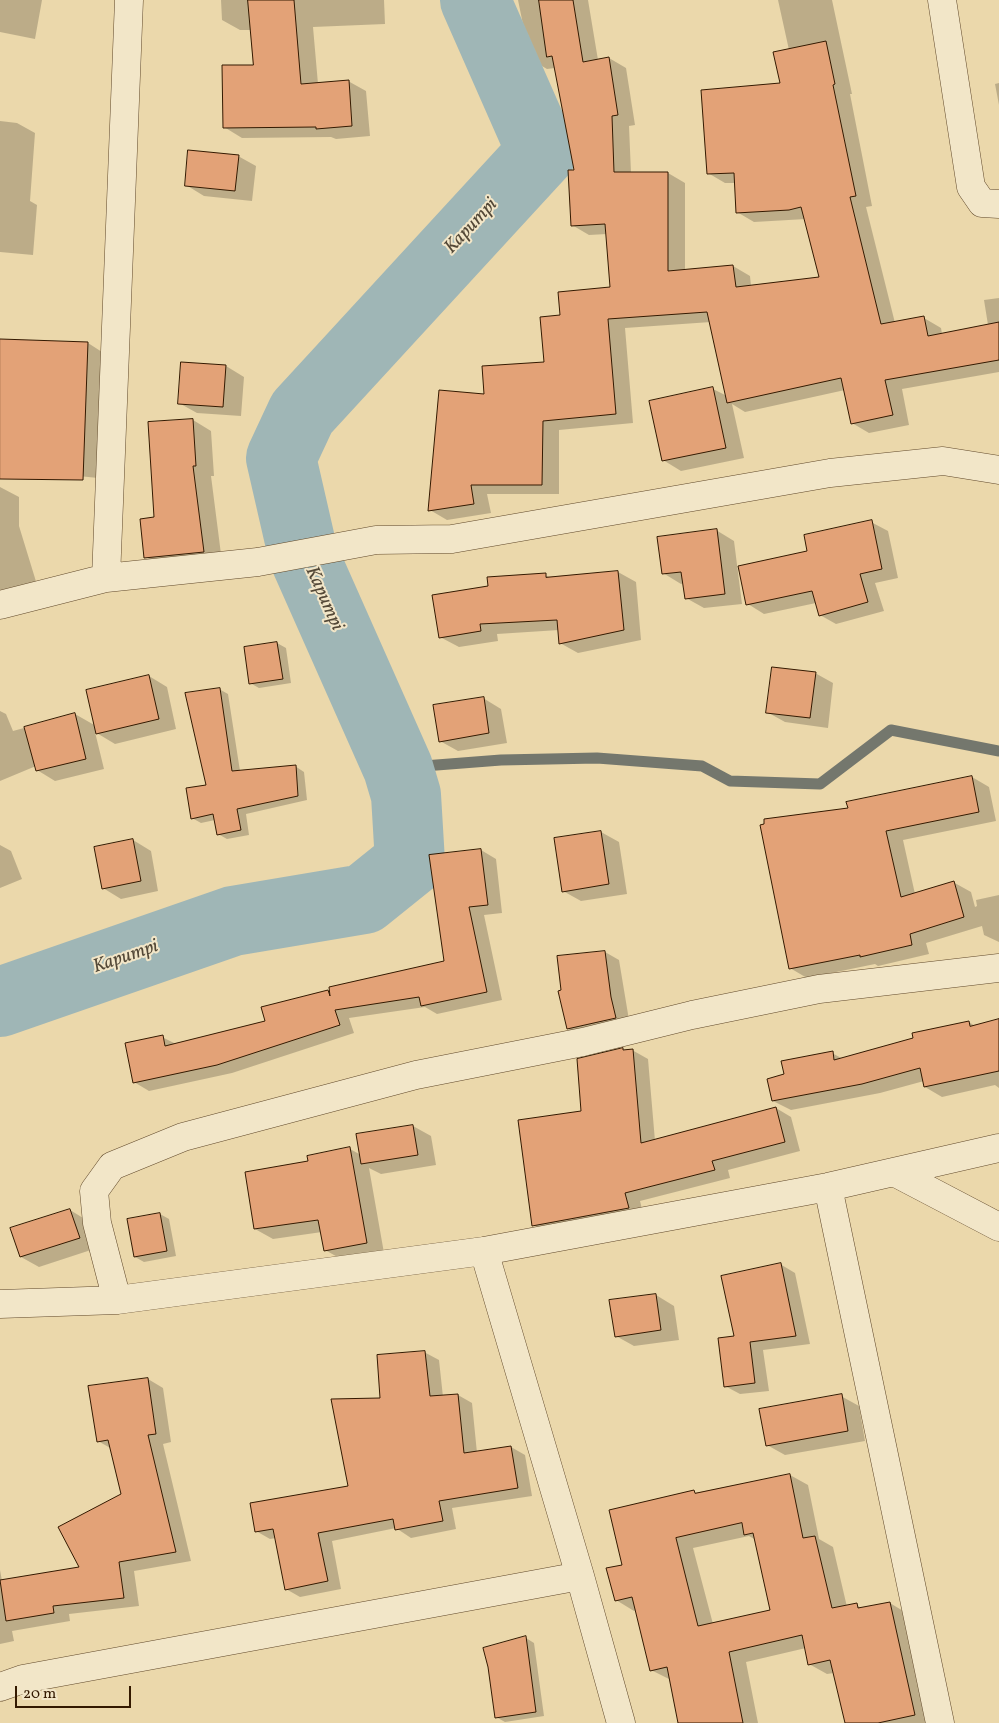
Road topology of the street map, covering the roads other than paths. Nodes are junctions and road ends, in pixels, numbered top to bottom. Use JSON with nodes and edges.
{"nodes":[{"id":1,"x":130,"y":0,"type":"edge"},
{"id":2,"x":942,"y":0,"type":"edge"},
{"id":3,"x":999,"y":204,"type":"edge"},
{"id":4,"x":999,"y":470,"type":"edge"},
{"id":5,"x":106,"y":578,"type":"junction"},
{"id":6,"x":0,"y":605,"type":"edge"},
{"id":7,"x":999,"y":968,"type":"edge"},
{"id":8,"x":999,"y":1148,"type":"edge"},
{"id":9,"x":894,"y":1172,"type":"junction"},
{"id":10,"x":828,"y":1186,"type":"junction"},
{"id":11,"x":999,"y":1227,"type":"edge"},
{"id":12,"x":484,"y":1252,"type":"junction"},
{"id":13,"x":117,"y":1300,"type":"junction"},
{"id":14,"x":0,"y":1304,"type":"edge"},
{"id":15,"x":580,"y":1576,"type":"junction"},
{"id":16,"x":0,"y":1687,"type":"edge"},
{"id":17,"x":621,"y":1723,"type":"edge"},
{"id":18,"x":940,"y":1723,"type":"edge"}],
"edges":[{"from":1,"to":5,"type":"street"},
{"from":2,"to":3,"type":"street"},
{"from":4,"to":5,"type":"street"},
{"from":5,"to":6,"type":"street"},
{"from":7,"to":13,"type":"street"},
{"from":8,"to":9,"type":"street"},
{"from":9,"to":10,"type":"street"},
{"from":9,"to":11,"type":"street"},
{"from":10,"to":12,"type":"street"},
{"from":10,"to":18,"type":"street"},
{"from":12,"to":13,"type":"street"},
{"from":12,"to":15,"type":"street"},
{"from":13,"to":14,"type":"street"},
{"from":15,"to":16,"type":"street"},
{"from":15,"to":17,"type":"street"}]}
